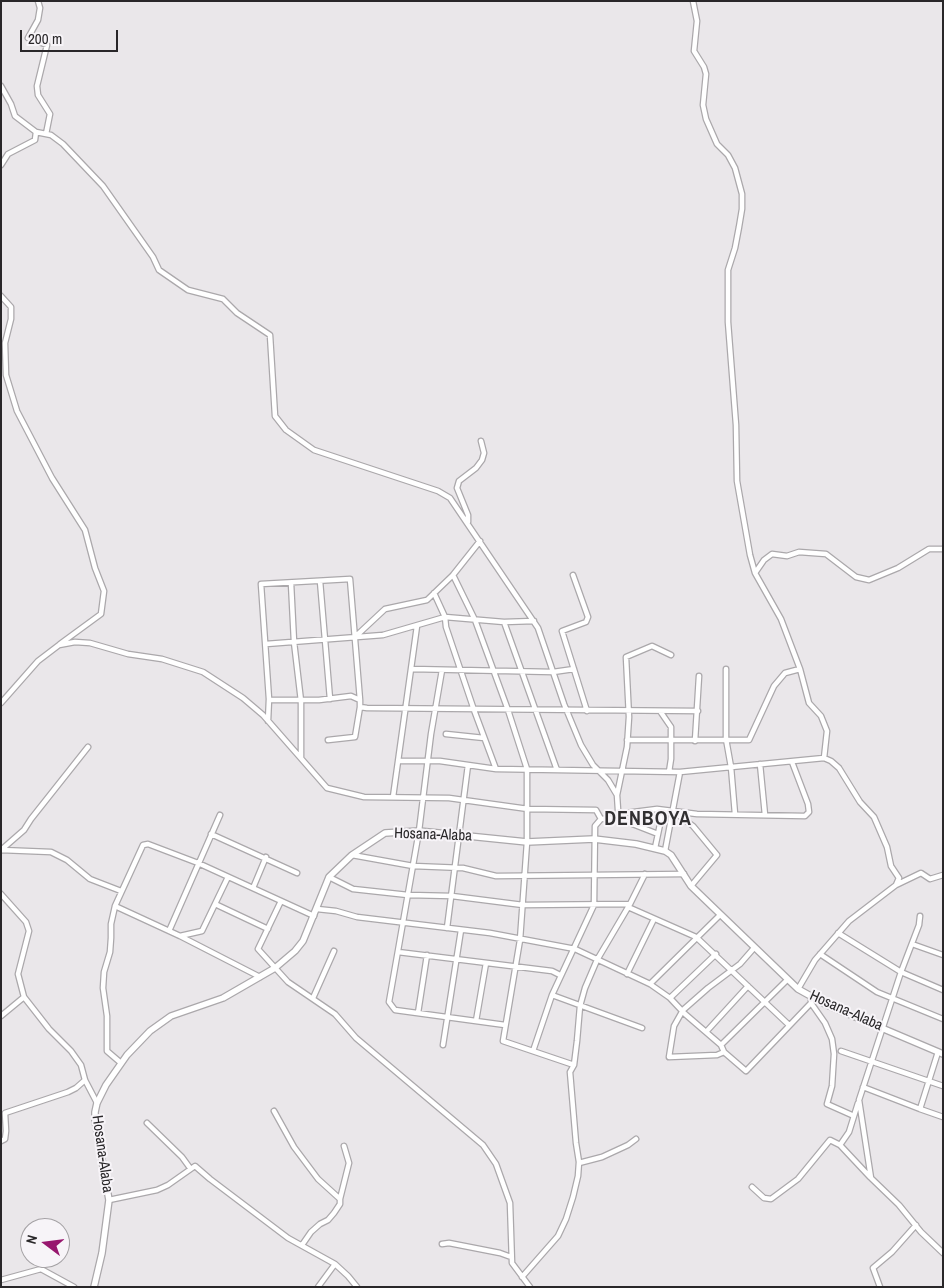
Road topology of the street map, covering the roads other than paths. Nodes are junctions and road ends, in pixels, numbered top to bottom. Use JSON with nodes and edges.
{"nodes":[{"id":1,"x":38,"y":1,"type":"edge"},
{"id":2,"x":692,"y":1,"type":"edge"},
{"id":3,"x":1,"y":86,"type":"edge"},
{"id":4,"x":36,"y":132,"type":"junction"},
{"id":5,"x":46,"y":134,"type":"junction"},
{"id":6,"x":1,"y":165,"type":"edge"},
{"id":7,"x":1,"y":296,"type":"edge"},
{"id":8,"x":480,"y":441,"type":"dead end"},
{"id":9,"x":468,"y":523,"type":"junction"},
{"id":10,"x":480,"y":541,"type":"junction"},
{"id":11,"x":943,"y":549,"type":"edge"},
{"id":12,"x":755,"y":573,"type":"junction"},
{"id":13,"x":453,"y":575,"type":"junction"},
{"id":14,"x":573,"y":575,"type":"dead end"},
{"id":15,"x":320,"y":581,"type":"junction"},
{"id":16,"x":291,"y":582,"type":"junction"},
{"id":17,"x":434,"y":593,"type":"junction"},
{"id":18,"x":445,"y":617,"type":"junction"},
{"id":19,"x":475,"y":620,"type":"junction"},
{"id":20,"x":534,"y":621,"type":"junction"},
{"id":21,"x":504,"y":622,"type":"junction"},
{"id":22,"x":418,"y":626,"type":"junction"},
{"id":23,"x":355,"y":637,"type":"junction"},
{"id":24,"x":326,"y":639,"type":"junction"},
{"id":25,"x":294,"y":642,"type":"junction"},
{"id":26,"x":59,"y":644,"type":"junction"},
{"id":27,"x":266,"y":644,"type":"junction"},
{"id":28,"x":671,"y":655,"type":"dead end"},
{"id":29,"x":412,"y":669,"type":"junction"},
{"id":30,"x":574,"y":669,"type":"junction"},
{"id":31,"x":726,"y":669,"type":"dead end"},
{"id":32,"x":800,"y":669,"type":"junction"},
{"id":33,"x":442,"y":670,"type":"junction"},
{"id":34,"x":460,"y":670,"type":"junction"},
{"id":35,"x":493,"y":671,"type":"junction"},
{"id":36,"x":521,"y":672,"type":"junction"},
{"id":37,"x":553,"y":672,"type":"junction"},
{"id":38,"x":699,"y":676,"type":"dead end"},
{"id":39,"x":330,"y":699,"type":"junction"},
{"id":40,"x":269,"y":700,"type":"junction"},
{"id":41,"x":360,"y":700,"type":"junction"},
{"id":42,"x":301,"y":701,"type":"junction"},
{"id":43,"x":1,"y":703,"type":"edge"},
{"id":44,"x":360,"y":707,"type":"junction"},
{"id":45,"x":406,"y":708,"type":"junction"},
{"id":46,"x":436,"y":708,"type":"junction"},
{"id":47,"x":474,"y":710,"type":"junction"},
{"id":48,"x":508,"y":710,"type":"junction"},
{"id":49,"x":535,"y":710,"type":"junction"},
{"id":50,"x":567,"y":711,"type":"junction"},
{"id":51,"x":587,"y":711,"type":"junction"},
{"id":52,"x":628,"y":711,"type":"junction"},
{"id":53,"x":660,"y":711,"type":"junction"},
{"id":54,"x":698,"y":711,"type":"junction"},
{"id":55,"x":268,"y":721,"type":"junction"},
{"id":56,"x":446,"y":734,"type":"dead end"},
{"id":57,"x":484,"y":738,"type":"junction"},
{"id":58,"x":328,"y":740,"type":"dead end"},
{"id":59,"x":627,"y":740,"type":"junction"},
{"id":60,"x":672,"y":740,"type":"junction"},
{"id":61,"x":695,"y":741,"type":"junction"},
{"id":62,"x":726,"y":741,"type":"junction"},
{"id":63,"x":88,"y":747,"type":"dead end"},
{"id":64,"x":301,"y":758,"type":"junction"},
{"id":65,"x":824,"y":758,"type":"junction"},
{"id":66,"x":399,"y":761,"type":"junction"},
{"id":67,"x":428,"y":761,"type":"junction"},
{"id":68,"x":792,"y":762,"type":"junction"},
{"id":69,"x":760,"y":764,"type":"junction"},
{"id":70,"x":468,"y":765,"type":"junction"},
{"id":71,"x":731,"y":767,"type":"junction"},
{"id":72,"x":496,"y":768,"type":"junction"},
{"id":73,"x":527,"y":769,"type":"junction"},
{"id":74,"x":557,"y":770,"type":"junction"},
{"id":75,"x":599,"y":771,"type":"junction"},
{"id":76,"x":621,"y":771,"type":"junction"},
{"id":77,"x":669,"y":772,"type":"junction"},
{"id":78,"x":680,"y":772,"type":"junction"},
{"id":79,"x":617,"y":795,"type":"junction"},
{"id":80,"x":393,"y":797,"type":"junction"},
{"id":81,"x":424,"y":798,"type":"junction"},
{"id":82,"x":464,"y":800,"type":"junction"},
{"id":83,"x":528,"y":809,"type":"junction"},
{"id":84,"x":663,"y":810,"type":"junction"},
{"id":85,"x":673,"y":811,"type":"junction"},
{"id":86,"x":735,"y":814,"type":"junction"},
{"id":87,"x":220,"y":815,"type":"dead end"},
{"id":88,"x":765,"y":815,"type":"junction"},
{"id":89,"x":617,"y":816,"type":"junction"},
{"id":90,"x":601,"y":819,"type":"junction"},
{"id":91,"x":419,"y":831,"type":"junction"},
{"id":92,"x":211,"y":834,"type":"junction"},
{"id":93,"x":460,"y":834,"type":"junction"},
{"id":94,"x":658,"y":834,"type":"junction"},
{"id":95,"x":594,"y":839,"type":"junction"},
{"id":96,"x":527,"y":842,"type":"junction"},
{"id":97,"x":655,"y":848,"type":"junction"},
{"id":98,"x":1,"y":850,"type":"edge"},
{"id":99,"x":665,"y":851,"type":"junction"},
{"id":100,"x":352,"y":855,"type":"junction"},
{"id":101,"x":266,"y":857,"type":"junction"},
{"id":102,"x":198,"y":864,"type":"junction"},
{"id":103,"x":413,"y":866,"type":"junction"},
{"id":104,"x":456,"y":868,"type":"junction"},
{"id":105,"x":297,"y":873,"type":"dead end"},
{"id":106,"x":645,"y":874,"type":"junction"},
{"id":107,"x":684,"y":874,"type":"junction"},
{"id":108,"x":596,"y":875,"type":"junction"},
{"id":109,"x":943,"y":875,"type":"edge"},
{"id":110,"x":329,"y":876,"type":"junction"},
{"id":111,"x":525,"y":876,"type":"junction"},
{"id":112,"x":228,"y":877,"type":"junction"},
{"id":113,"x":896,"y":885,"type":"junction"},
{"id":114,"x":691,"y":886,"type":"junction"},
{"id":115,"x":253,"y":888,"type":"junction"},
{"id":116,"x":121,"y":891,"type":"junction"},
{"id":117,"x":1,"y":894,"type":"edge"},
{"id":118,"x":408,"y":894,"type":"junction"},
{"id":119,"x":452,"y":896,"type":"junction"},
{"id":120,"x":281,"y":902,"type":"junction"},
{"id":121,"x":215,"y":904,"type":"junction"},
{"id":122,"x":523,"y":905,"type":"junction"},
{"id":123,"x":594,"y":905,"type":"junction"},
{"id":124,"x":115,"y":906,"type":"junction"},
{"id":125,"x":629,"y":906,"type":"junction"},
{"id":126,"x":317,"y":909,"type":"junction"},
{"id":127,"x":720,"y":915,"type":"junction"},
{"id":128,"x":314,"y":916,"type":"junction"},
{"id":129,"x":920,"y":916,"type":"dead end"},
{"id":130,"x":654,"y":919,"type":"junction"},
{"id":131,"x":403,"y":924,"type":"junction"},
{"id":132,"x":447,"y":928,"type":"junction"},
{"id":133,"x":268,"y":929,"type":"junction"},
{"id":134,"x":461,"y":930,"type":"junction"},
{"id":135,"x":169,"y":931,"type":"junction"},
{"id":136,"x":838,"y":933,"type":"junction"},
{"id":137,"x":180,"y":936,"type":"junction"},
{"id":138,"x":696,"y":937,"type":"junction"},
{"id":139,"x":520,"y":940,"type":"junction"},
{"id":140,"x":912,"y":944,"type":"junction"},
{"id":141,"x":754,"y":948,"type":"junction"},
{"id":142,"x":575,"y":949,"type":"junction"},
{"id":143,"x":334,"y":951,"type":"dead end"},
{"id":144,"x":398,"y":952,"type":"junction"},
{"id":145,"x":716,"y":954,"type":"junction"},
{"id":146,"x":820,"y":954,"type":"junction"},
{"id":147,"x":943,"y":955,"type":"edge"},
{"id":148,"x":427,"y":956,"type":"junction"},
{"id":149,"x":456,"y":959,"type":"junction"},
{"id":150,"x":597,"y":960,"type":"junction"},
{"id":151,"x":486,"y":963,"type":"junction"},
{"id":152,"x":515,"y":967,"type":"junction"},
{"id":153,"x":275,"y":968,"type":"junction"},
{"id":154,"x":731,"y":971,"type":"junction"},
{"id":155,"x":901,"y":972,"type":"junction"},
{"id":156,"x":627,"y":974,"type":"junction"},
{"id":157,"x":560,"y":975,"type":"junction"},
{"id":158,"x":260,"y":977,"type":"junction"},
{"id":159,"x":787,"y":980,"type":"junction"},
{"id":160,"x":650,"y":984,"type":"junction"},
{"id":161,"x":748,"y":986,"type":"junction"},
{"id":162,"x":798,"y":989,"type":"junction"},
{"id":163,"x":943,"y":990,"type":"edge"},
{"id":164,"x":552,"y":995,"type":"junction"},
{"id":165,"x":24,"y":997,"type":"junction"},
{"id":166,"x":313,"y":998,"type":"junction"},
{"id":167,"x":670,"y":998,"type":"junction"},
{"id":168,"x":892,"y":999,"type":"junction"},
{"id":169,"x":811,"y":1000,"type":"junction"},
{"id":170,"x":765,"y":1001,"type":"junction"},
{"id":171,"x":580,"y":1006,"type":"junction"},
{"id":172,"x":684,"y":1010,"type":"junction"},
{"id":173,"x":418,"y":1013,"type":"junction"},
{"id":174,"x":1,"y":1016,"type":"edge"},
{"id":175,"x":447,"y":1017,"type":"junction"},
{"id":176,"x":943,"y":1019,"type":"edge"},
{"id":177,"x":476,"y":1021,"type":"junction"},
{"id":178,"x":505,"y":1025,"type":"junction"},
{"id":179,"x":789,"y":1025,"type":"junction"},
{"id":180,"x":642,"y":1028,"type":"dead end"},
{"id":181,"x":883,"y":1028,"type":"junction"},
{"id":182,"x":706,"y":1032,"type":"junction"},
{"id":183,"x":443,"y":1045,"type":"dead end"},
{"id":184,"x":721,"y":1045,"type":"junction"},
{"id":185,"x":533,"y":1051,"type":"junction"},
{"id":186,"x":841,"y":1051,"type":"dead end"},
{"id":187,"x":724,"y":1052,"type":"junction"},
{"id":188,"x":941,"y":1053,"type":"edge"},
{"id":189,"x":872,"y":1061,"type":"junction"},
{"id":190,"x":121,"y":1063,"type":"junction"},
{"id":191,"x":574,"y":1064,"type":"junction"},
{"id":192,"x":85,"y":1080,"type":"junction"},
{"id":193,"x":929,"y":1081,"type":"junction"},
{"id":194,"x":943,"y":1086,"type":"edge"},
{"id":195,"x":863,"y":1087,"type":"junction"},
{"id":196,"x":859,"y":1100,"type":"junction"},
{"id":197,"x":97,"y":1103,"type":"junction"},
{"id":198,"x":920,"y":1108,"type":"junction"},
{"id":199,"x":274,"y":1111,"type":"dead end"},
{"id":200,"x":854,"y":1116,"type":"junction"},
{"id":201,"x":943,"y":1117,"type":"edge"},
{"id":202,"x":148,"y":1123,"type":"dead end"},
{"id":203,"x":636,"y":1139,"type":"dead end"},
{"id":204,"x":1,"y":1141,"type":"edge"},
{"id":205,"x":840,"y":1145,"type":"junction"},
{"id":206,"x":344,"y":1146,"type":"dead end"},
{"id":207,"x":579,"y":1163,"type":"junction"},
{"id":208,"x":190,"y":1168,"type":"junction"},
{"id":209,"x":871,"y":1178,"type":"junction"},
{"id":210,"x":752,"y":1187,"type":"dead end"},
{"id":211,"x":340,"y":1199,"type":"junction"},
{"id":212,"x":109,"y":1200,"type":"junction"},
{"id":213,"x":916,"y":1225,"type":"junction"},
{"id":214,"x":442,"y":1244,"type":"dead end"},
{"id":215,"x":302,"y":1245,"type":"junction"},
{"id":216,"x":943,"y":1253,"type":"edge"},
{"id":217,"x":511,"y":1257,"type":"junction"},
{"id":218,"x":335,"y":1264,"type":"junction"},
{"id":219,"x":522,"y":1277,"type":"junction"},
{"id":220,"x":1,"y":1280,"type":"edge"},
{"id":221,"x":74,"y":1287,"type":"edge"},
{"id":222,"x":94,"y":1287,"type":"edge"},
{"id":223,"x":318,"y":1287,"type":"edge"},
{"id":224,"x":357,"y":1287,"type":"edge"},
{"id":225,"x":530,"y":1287,"type":"edge"},
{"id":226,"x":880,"y":1287,"type":"edge"}],
"edges":[{"from":1,"to":5,"type":"street"},
{"from":2,"to":12,"type":"street"},
{"from":3,"to":4,"type":"street"},
{"from":4,"to":5,"type":"street"},
{"from":4,"to":6,"type":"street"},
{"from":5,"to":9,"type":"street"},
{"from":7,"to":26,"type":"street"},
{"from":8,"to":9,"type":"street"},
{"from":9,"to":10,"type":"street"},
{"from":10,"to":13,"type":"street"},
{"from":10,"to":20,"type":"street"},
{"from":11,"to":12,"type":"street"},
{"from":12,"to":32,"type":"street"},
{"from":13,"to":17,"type":"street"},
{"from":13,"to":19,"type":"street"},
{"from":14,"to":30,"type":"street"},
{"from":15,"to":16,"type":"street"},
{"from":15,"to":23,"type":"street"},
{"from":15,"to":24,"type":"street"},
{"from":16,"to":25,"type":"street"},
{"from":16,"to":27,"type":"street"},
{"from":17,"to":18,"type":"street"},
{"from":17,"to":23,"type":"street"},
{"from":18,"to":19,"type":"street"},
{"from":18,"to":22,"type":"street"},
{"from":18,"to":34,"type":"street"},
{"from":19,"to":21,"type":"street"},
{"from":19,"to":35,"type":"street"},
{"from":20,"to":21,"type":"street"},
{"from":20,"to":37,"type":"street"},
{"from":21,"to":36,"type":"street"},
{"from":22,"to":23,"type":"street"},
{"from":22,"to":29,"type":"street"},
{"from":23,"to":24,"type":"street"},
{"from":23,"to":41,"type":"street"},
{"from":24,"to":25,"type":"street"},
{"from":24,"to":39,"type":"street"},
{"from":25,"to":27,"type":"street"},
{"from":25,"to":42,"type":"street"},
{"from":26,"to":43,"type":"street"},
{"from":26,"to":55,"type":"street"},
{"from":27,"to":40,"type":"street"},
{"from":28,"to":52,"type":"street"},
{"from":29,"to":33,"type":"street"},
{"from":29,"to":45,"type":"street"},
{"from":30,"to":37,"type":"street"},
{"from":30,"to":51,"type":"street"},
{"from":31,"to":62,"type":"street"},
{"from":32,"to":62,"type":"street"},
{"from":32,"to":65,"type":"street"},
{"from":33,"to":34,"type":"street"},
{"from":33,"to":46,"type":"street"},
{"from":34,"to":35,"type":"street"},
{"from":34,"to":47,"type":"street"},
{"from":35,"to":36,"type":"street"},
{"from":35,"to":48,"type":"street"},
{"from":36,"to":37,"type":"street"},
{"from":36,"to":49,"type":"street"},
{"from":37,"to":50,"type":"street"},
{"from":38,"to":54,"type":"street"},
{"from":39,"to":41,"type":"street"},
{"from":39,"to":42,"type":"street"},
{"from":40,"to":42,"type":"street"},
{"from":40,"to":55,"type":"street"},
{"from":41,"to":44,"type":"street"},
{"from":42,"to":64,"type":"street"},
{"from":44,"to":45,"type":"street"},
{"from":44,"to":58,"type":"street"},
{"from":45,"to":46,"type":"street"},
{"from":45,"to":66,"type":"street"},
{"from":46,"to":47,"type":"street"},
{"from":46,"to":67,"type":"street"},
{"from":47,"to":48,"type":"street"},
{"from":47,"to":57,"type":"street"},
{"from":48,"to":49,"type":"street"},
{"from":48,"to":73,"type":"street"},
{"from":49,"to":50,"type":"street"},
{"from":49,"to":74,"type":"street"},
{"from":50,"to":51,"type":"street"},
{"from":50,"to":75,"type":"street"},
{"from":51,"to":52,"type":"street"},
{"from":52,"to":53,"type":"street"},
{"from":52,"to":59,"type":"street"},
{"from":53,"to":54,"type":"street"},
{"from":53,"to":60,"type":"street"},
{"from":54,"to":61,"type":"street"},
{"from":55,"to":64,"type":"street"},
{"from":56,"to":57,"type":"street"},
{"from":57,"to":72,"type":"street"},
{"from":59,"to":60,"type":"street"},
{"from":59,"to":76,"type":"street"},
{"from":60,"to":61,"type":"street"},
{"from":60,"to":77,"type":"street"},
{"from":61,"to":62,"type":"street"},
{"from":62,"to":71,"type":"street"},
{"from":63,"to":98,"type":"street"},
{"from":64,"to":80,"type":"street"},
{"from":65,"to":68,"type":"street"},
{"from":65,"to":113,"type":"street"},
{"from":66,"to":67,"type":"street"},
{"from":66,"to":80,"type":"street"},
{"from":67,"to":70,"type":"street"},
{"from":67,"to":81,"type":"street"},
{"from":68,"to":69,"type":"street"},
{"from":68,"to":88,"type":"street"},
{"from":69,"to":71,"type":"street"},
{"from":69,"to":88,"type":"street"},
{"from":70,"to":72,"type":"street"},
{"from":70,"to":82,"type":"street"},
{"from":71,"to":78,"type":"street"},
{"from":71,"to":86,"type":"street"},
{"from":72,"to":73,"type":"street"},
{"from":73,"to":74,"type":"street"},
{"from":73,"to":83,"type":"street"},
{"from":74,"to":75,"type":"street"},
{"from":75,"to":76,"type":"street"},
{"from":75,"to":79,"type":"street"},
{"from":76,"to":77,"type":"street"},
{"from":76,"to":79,"type":"street"},
{"from":77,"to":78,"type":"street"},
{"from":78,"to":85,"type":"street"},
{"from":79,"to":89,"type":"street"},
{"from":80,"to":81,"type":"street"},
{"from":81,"to":82,"type":"street"},
{"from":81,"to":91,"type":"street"},
{"from":82,"to":83,"type":"street"},
{"from":82,"to":93,"type":"street"},
{"from":83,"to":90,"type":"street"},
{"from":83,"to":96,"type":"street"},
{"from":84,"to":85,"type":"street"},
{"from":84,"to":89,"type":"street"},
{"from":84,"to":94,"type":"street"},
{"from":85,"to":86,"type":"street"},
{"from":85,"to":99,"type":"street"},
{"from":85,"to":114,"type":"street"},
{"from":86,"to":88,"type":"street"},
{"from":87,"to":92,"type":"street"},
{"from":89,"to":90,"type":"street"},
{"from":89,"to":94,"type":"street"},
{"from":90,"to":95,"type":"street"},
{"from":91,"to":93,"type":"main road","name":"Hosana-Alaba"},
{"from":91,"to":100,"type":"main road","name":"Hosana-Alaba"},
{"from":91,"to":103,"type":"street"},
{"from":92,"to":101,"type":"street"},
{"from":92,"to":102,"type":"street"},
{"from":93,"to":96,"type":"main road","name":"Hosana-Alaba"},
{"from":93,"to":104,"type":"street"},
{"from":94,"to":97,"type":"street"},
{"from":95,"to":96,"type":"main road","name":"Hosana-Alaba"},
{"from":95,"to":97,"type":"main road","name":"Hosana-Alaba"},
{"from":95,"to":108,"type":"street"},
{"from":96,"to":111,"type":"street"},
{"from":97,"to":99,"type":"main road","name":"Hosana-Alaba"},
{"from":98,"to":116,"type":"street"},
{"from":99,"to":107,"type":"main road","name":"Hosana-Alaba"},
{"from":100,"to":103,"type":"street"},
{"from":100,"to":110,"type":"main road","name":"Hosana-Alaba"},
{"from":101,"to":105,"type":"street"},
{"from":101,"to":115,"type":"street"},
{"from":102,"to":112,"type":"street"},
{"from":102,"to":116,"type":"street"},
{"from":102,"to":135,"type":"street"},
{"from":103,"to":104,"type":"street"},
{"from":103,"to":118,"type":"street"},
{"from":104,"to":111,"type":"street"},
{"from":104,"to":119,"type":"street"},
{"from":106,"to":107,"type":"street"},
{"from":106,"to":108,"type":"street"},
{"from":106,"to":125,"type":"street"},
{"from":107,"to":114,"type":"main road","name":"Hosana-Alaba"},
{"from":108,"to":111,"type":"street"},
{"from":108,"to":123,"type":"street"},
{"from":109,"to":113,"type":"street"},
{"from":110,"to":118,"type":"street"},
{"from":110,"to":126,"type":"main road","name":"Hosana-Alaba"},
{"from":111,"to":122,"type":"street"},
{"from":112,"to":115,"type":"street"},
{"from":112,"to":121,"type":"street"},
{"from":113,"to":136,"type":"street"},
{"from":114,"to":127,"type":"main road","name":"Hosana-Alaba"},
{"from":115,"to":120,"type":"street"},
{"from":116,"to":124,"type":"street"},
{"from":117,"to":165,"type":"street"},
{"from":118,"to":119,"type":"street"},
{"from":118,"to":131,"type":"street"},
{"from":119,"to":122,"type":"street"},
{"from":119,"to":132,"type":"street"},
{"from":120,"to":128,"type":"street"},
{"from":120,"to":133,"type":"street"},
{"from":121,"to":133,"type":"street"},
{"from":121,"to":137,"type":"street"},
{"from":122,"to":123,"type":"street"},
{"from":122,"to":139,"type":"street"},
{"from":123,"to":125,"type":"street"},
{"from":123,"to":142,"type":"street"},
{"from":124,"to":135,"type":"street"},
{"from":124,"to":190,"type":"street"},
{"from":125,"to":130,"type":"street"},
{"from":125,"to":150,"type":"street"},
{"from":126,"to":128,"type":"main road","name":"Hosana-Alaba"},
{"from":126,"to":131,"type":"street"},
{"from":127,"to":138,"type":"street"},
{"from":127,"to":141,"type":"main road","name":"Hosana-Alaba"},
{"from":128,"to":153,"type":"main road","name":"Hosana-Alaba"},
{"from":129,"to":140,"type":"street"},
{"from":130,"to":138,"type":"street"},
{"from":130,"to":156,"type":"street"},
{"from":131,"to":132,"type":"street"},
{"from":131,"to":144,"type":"street"},
{"from":132,"to":134,"type":"street"},
{"from":133,"to":153,"type":"street"},
{"from":134,"to":139,"type":"street"},
{"from":134,"to":149,"type":"street"},
{"from":135,"to":137,"type":"street"},
{"from":136,"to":146,"type":"street"},
{"from":136,"to":155,"type":"street"},
{"from":137,"to":158,"type":"street"},
{"from":138,"to":145,"type":"street"},
{"from":138,"to":160,"type":"street"},
{"from":139,"to":142,"type":"street"},
{"from":139,"to":152,"type":"street"},
{"from":140,"to":147,"type":"street"},
{"from":140,"to":155,"type":"street"},
{"from":141,"to":154,"type":"street"},
{"from":141,"to":159,"type":"main road","name":"Hosana-Alaba"},
{"from":142,"to":150,"type":"street"},
{"from":142,"to":157,"type":"street"},
{"from":143,"to":166,"type":"street"},
{"from":144,"to":148,"type":"street"},
{"from":144,"to":173,"type":"street"},
{"from":145,"to":154,"type":"street"},
{"from":145,"to":167,"type":"street"},
{"from":146,"to":162,"type":"street"},
{"from":146,"to":168,"type":"street"},
{"from":148,"to":149,"type":"street"},
{"from":148,"to":173,"type":"street"},
{"from":149,"to":151,"type":"street"},
{"from":149,"to":175,"type":"street"},
{"from":150,"to":156,"type":"street"},
{"from":150,"to":171,"type":"street"},
{"from":151,"to":152,"type":"street"},
{"from":151,"to":177,"type":"street"},
{"from":152,"to":157,"type":"street"},
{"from":152,"to":178,"type":"street"},
{"from":153,"to":158,"type":"main road","name":"Hosana-Alaba"},
{"from":153,"to":166,"type":"street"},
{"from":154,"to":161,"type":"street"},
{"from":154,"to":172,"type":"street"},
{"from":155,"to":163,"type":"street"},
{"from":155,"to":168,"type":"street"},
{"from":156,"to":160,"type":"street"},
{"from":157,"to":164,"type":"street"},
{"from":158,"to":190,"type":"main road","name":"Hosana-Alaba"},
{"from":159,"to":162,"type":"main road","name":"Hosana-Alaba"},
{"from":159,"to":170,"type":"street"},
{"from":160,"to":167,"type":"street"},
{"from":161,"to":170,"type":"street"},
{"from":161,"to":182,"type":"street"},
{"from":162,"to":169,"type":"main road","name":"Hosana-Alaba"},
{"from":164,"to":171,"type":"street"},
{"from":164,"to":185,"type":"street"},
{"from":165,"to":174,"type":"street"},
{"from":165,"to":192,"type":"street"},
{"from":166,"to":217,"type":"street"},
{"from":167,"to":172,"type":"street"},
{"from":168,"to":176,"type":"street"},
{"from":168,"to":181,"type":"street"},
{"from":169,"to":179,"type":"street"},
{"from":169,"to":181,"type":"main road","name":"Hosana-Alaba"},
{"from":169,"to":200,"type":"street"},
{"from":170,"to":179,"type":"street"},
{"from":170,"to":184,"type":"street"},
{"from":171,"to":180,"type":"street"},
{"from":171,"to":191,"type":"street"},
{"from":172,"to":182,"type":"street"},
{"from":172,"to":187,"type":"street"},
{"from":173,"to":175,"type":"street"},
{"from":175,"to":177,"type":"street"},
{"from":175,"to":183,"type":"street"},
{"from":177,"to":178,"type":"street"},
{"from":178,"to":185,"type":"street"},
{"from":179,"to":187,"type":"street"},
{"from":181,"to":188,"type":"main road","name":"Hosana-Alaba"},
{"from":181,"to":189,"type":"street"},
{"from":182,"to":184,"type":"street"},
{"from":184,"to":187,"type":"street"},
{"from":185,"to":191,"type":"street"},
{"from":186,"to":189,"type":"street"},
{"from":188,"to":193,"type":"street"},
{"from":189,"to":193,"type":"street"},
{"from":189,"to":195,"type":"street"},
{"from":190,"to":197,"type":"main road","name":"Hosana-Alaba"},
{"from":191,"to":207,"type":"street"},
{"from":192,"to":197,"type":"street"},
{"from":192,"to":204,"type":"street"},
{"from":193,"to":194,"type":"street"},
{"from":193,"to":198,"type":"street"},
{"from":195,"to":196,"type":"street"},
{"from":195,"to":198,"type":"street"},
{"from":196,"to":200,"type":"street"},
{"from":196,"to":209,"type":"street"},
{"from":197,"to":212,"type":"main road","name":"Hosana-Alaba"},
{"from":198,"to":201,"type":"street"},
{"from":199,"to":211,"type":"street"},
{"from":200,"to":205,"type":"street"},
{"from":202,"to":208,"type":"street"},
{"from":203,"to":207,"type":"street"},
{"from":205,"to":209,"type":"street"},
{"from":205,"to":210,"type":"street"},
{"from":206,"to":211,"type":"street"},
{"from":207,"to":219,"type":"street"},
{"from":208,"to":212,"type":"street"},
{"from":208,"to":215,"type":"street"},
{"from":209,"to":213,"type":"street"},
{"from":211,"to":215,"type":"street"},
{"from":212,"to":222,"type":"main road","name":"Hosana-Alaba"},
{"from":213,"to":216,"type":"street"},
{"from":213,"to":226,"type":"street"},
{"from":214,"to":217,"type":"street"},
{"from":215,"to":218,"type":"street"},
{"from":217,"to":219,"type":"street"},
{"from":218,"to":223,"type":"street"},
{"from":218,"to":224,"type":"street"},
{"from":219,"to":225,"type":"street"},
{"from":220,"to":221,"type":"street"}]}
